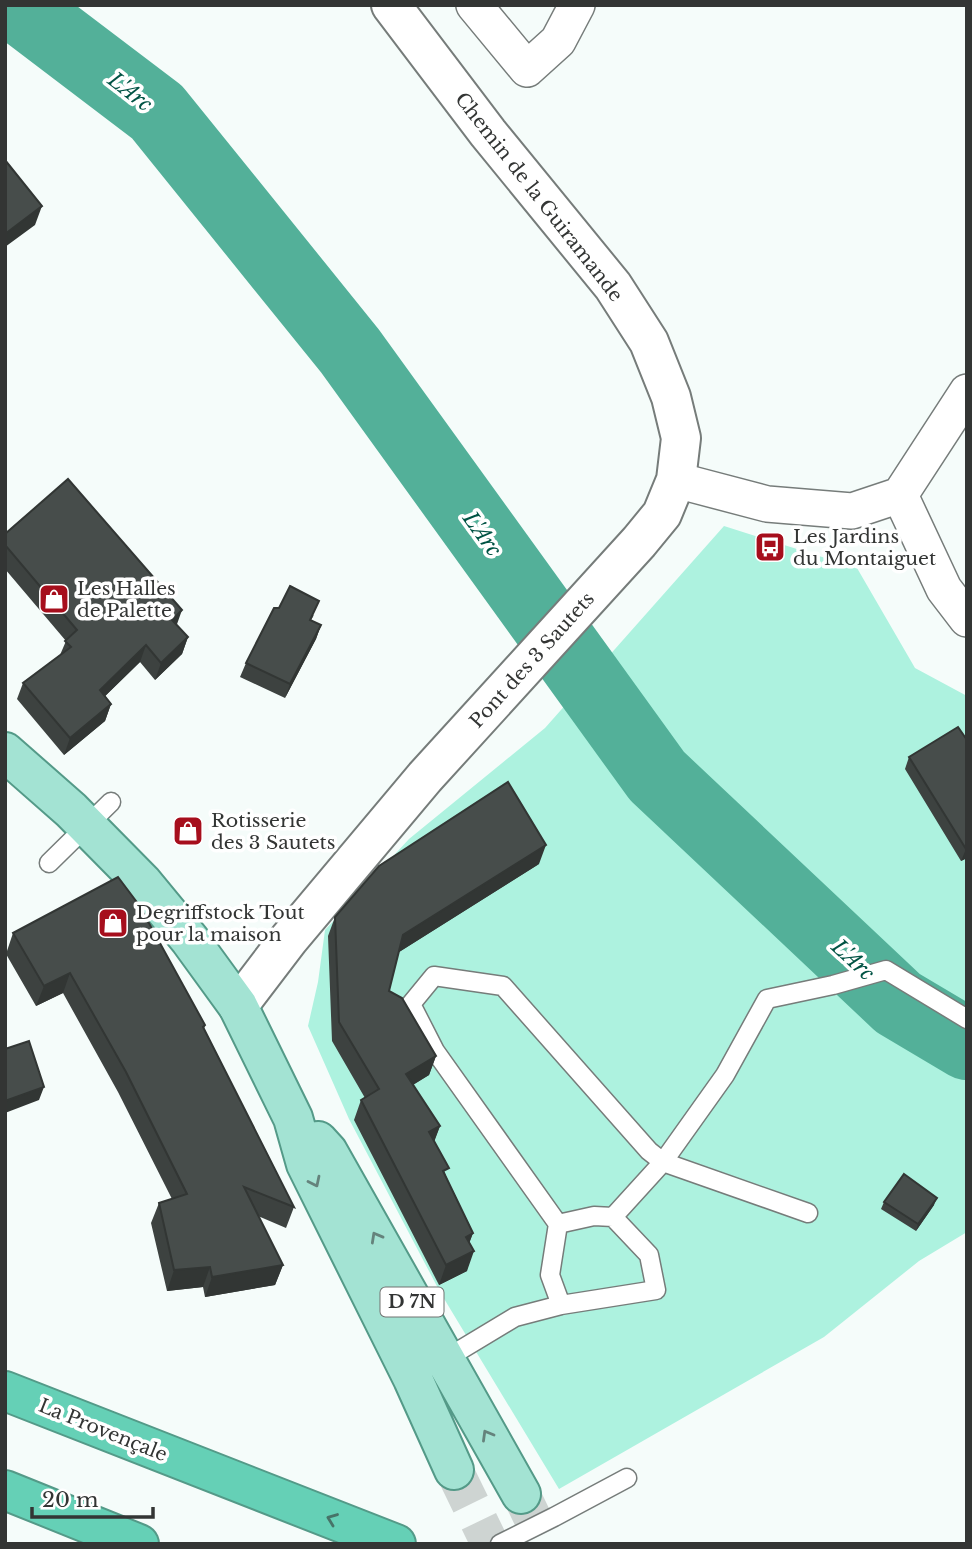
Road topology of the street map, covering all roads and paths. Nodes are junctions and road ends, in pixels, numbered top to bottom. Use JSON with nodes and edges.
{"nodes":[{"id":1,"x":391,"y":5,"type":"edge"},
{"id":2,"x":474,"y":5,"type":"edge"},
{"id":3,"x":578,"y":5,"type":"edge"},
{"id":4,"x":967,"y":392,"type":"edge"},
{"id":5,"x":676,"y":480,"type":"junction"},
{"id":6,"x":900,"y":495,"type":"junction"},
{"id":7,"x":639,"y":542,"type":"joint"},
{"id":8,"x":967,"y":619,"type":"edge"},
{"id":9,"x":5,"y":752,"type":"edge"},
{"id":10,"x":99,"y":814,"type":"junction"},
{"id":11,"x":49,"y":863,"type":"dead end"},
{"id":12,"x":238,"y":1006,"type":"junction"},
{"id":13,"x":967,"y":1019,"type":"edge"},
{"id":14,"x":663,"y":1162,"type":"junction"},
{"id":15,"x":808,"y":1213,"type":"dead end"},
{"id":16,"x":613,"y":1217,"type":"junction"},
{"id":17,"x":558,"y":1224,"type":"junction"},
{"id":18,"x":561,"y":1305,"type":"junction"},
{"id":19,"x":428,"y":1370,"type":"junction"},
{"id":20,"x":5,"y":1391,"type":"edge"},
{"id":21,"x":454,"y":1470,"type":"tunnel mouth"},
{"id":22,"x":627,"y":1478,"type":"dead end"},
{"id":23,"x":5,"y":1490,"type":"edge"},
{"id":24,"x":521,"y":1494,"type":"tunnel mouth"},
{"id":25,"x":139,"y":1544,"type":"edge"},
{"id":26,"x":396,"y":1544,"type":"edge"},
{"id":27,"x":500,"y":1544,"type":"edge"}],
"edges":[{"from":1,"to":5,"type":"street","name":"Chemin de la Guiramande"},
{"from":2,"to":3,"type":"street"},
{"from":4,"to":6,"type":"street"},
{"from":5,"to":6,"type":"street"},
{"from":5,"to":7,"type":"street","name":"Chemin de la Guiramande"},
{"from":6,"to":8,"type":"street"},
{"from":7,"to":12,"type":"street","name":"Pont des 3 Sautets"},
{"from":9,"to":10,"type":"main road","number":"D 7N"},
{"from":10,"to":11,"type":"lane"},
{"from":10,"to":12,"type":"main road","number":"D 7N"},
{"from":12,"to":19,"type":"main road","number":"D 7N"},
{"from":13,"to":14,"type":"lane"},
{"from":14,"to":15,"type":"lane"},
{"from":14,"to":16,"type":"lane"},
{"from":14,"to":17,"type":"lane"},
{"from":16,"to":17,"type":"lane"},
{"from":16,"to":18,"type":"lane"},
{"from":17,"to":18,"type":"lane"},
{"from":18,"to":19,"type":"lane"},
{"from":19,"to":21,"type":"main road","number":"D 7N"},
{"from":24,"to":19,"type":"main road","number":"D 7N","one_way":true},
{"from":26,"to":20,"type":"highway","name":"La Provençale","one_way":true},
{"from":22,"to":27,"type":"lane"},
{"from":23,"to":25,"type":"highway"}]}
